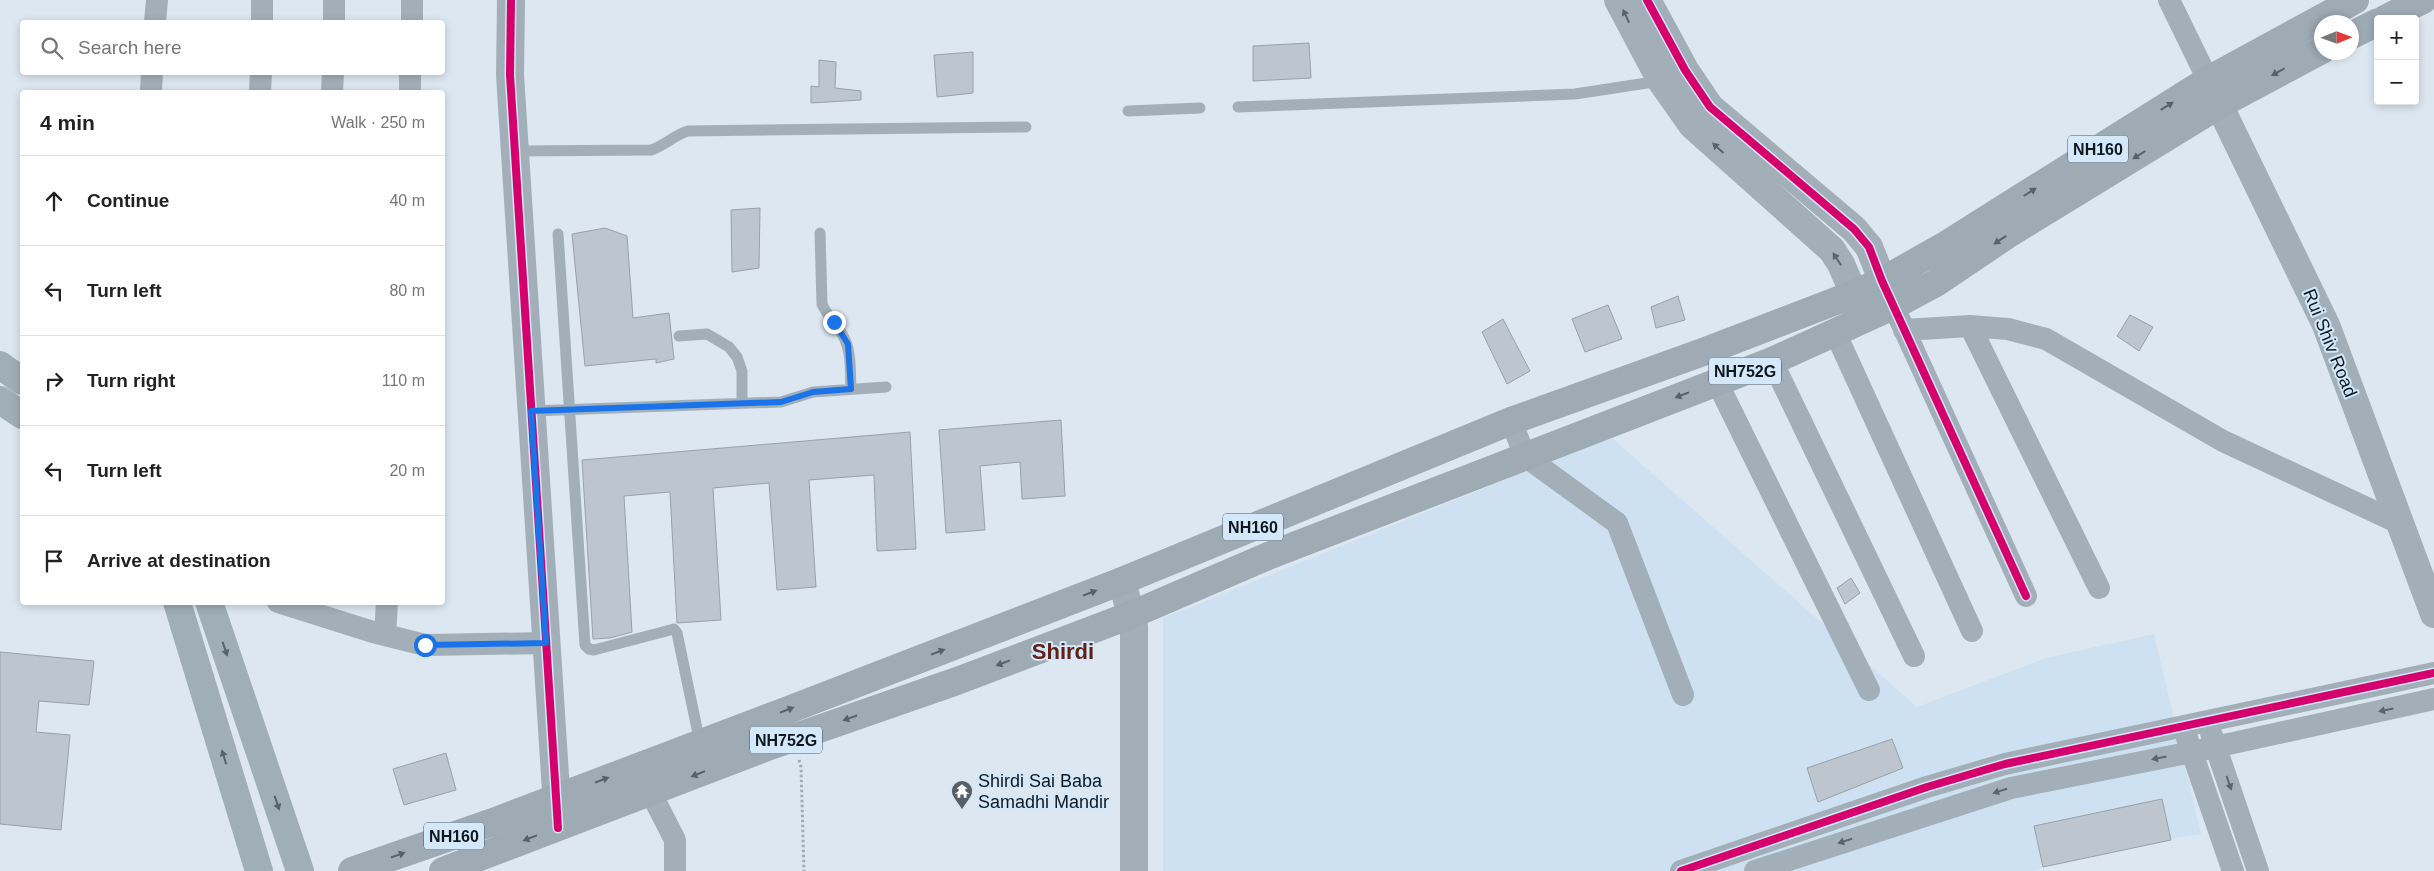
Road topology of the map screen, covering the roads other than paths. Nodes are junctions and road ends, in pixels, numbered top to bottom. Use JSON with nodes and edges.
{"nodes":[{"id":1,"x":157,"y":0,"type":"edge"},
{"id":2,"x":262,"y":0,"type":"edge"},
{"id":3,"x":334,"y":0,"type":"edge"},
{"id":4,"x":412,"y":0,"type":"edge"},
{"id":5,"x":511,"y":0,"type":"edge"},
{"id":6,"x":1618,"y":0,"type":"edge"},
{"id":7,"x":1647,"y":0,"type":"edge"},
{"id":8,"x":2169,"y":0,"type":"edge"},
{"id":9,"x":2355,"y":0,"type":"edge"},
{"id":10,"x":2423,"y":0,"type":"edge"},
{"id":11,"x":2393,"y":15,"type":"edge"},
{"id":12,"x":155,"y":20,"type":"edge"},
{"id":13,"x":262,"y":20,"type":"edge"},
{"id":14,"x":334,"y":20,"type":"edge"},
{"id":15,"x":412,"y":20,"type":"edge"},
{"id":16,"x":2374,"y":24,"type":"edge"},
{"id":17,"x":2359,"y":32,"type":"edge"},
{"id":18,"x":2314,"y":54,"type":"edge"},
{"id":19,"x":152,"y":75,"type":"edge"},
{"id":20,"x":261,"y":75,"type":"edge"},
{"id":21,"x":333,"y":75,"type":"edge"},
{"id":22,"x":410,"y":75,"type":"edge"},
{"id":23,"x":1673,"y":76,"type":"junction"},
{"id":24,"x":2208,"y":80,"type":"junction"},
{"id":25,"x":151,"y":90,"type":"edge"},
{"id":26,"x":260,"y":90,"type":"edge"},
{"id":27,"x":332,"y":90,"type":"edge"},
{"id":28,"x":410,"y":90,"type":"edge"},
{"id":29,"x":2219,"y":105,"type":"junction"},
{"id":30,"x":1238,"y":107,"type":"dead end"},
{"id":31,"x":1200,"y":108,"type":"dead end"},
{"id":32,"x":1128,"y":111,"type":"dead end"},
{"id":33,"x":1026,"y":127,"type":"dead end"},
{"id":34,"x":515,"y":151,"type":"junction"},
{"id":35,"x":820,"y":233,"type":"dead end"},
{"id":36,"x":558,"y":234,"type":"dead end"},
{"id":37,"x":1882,"y":281,"type":"junction"},
{"id":38,"x":1854,"y":294,"type":"junction"},
{"id":39,"x":1899,"y":318,"type":"junction"},
{"id":40,"x":1864,"y":319,"type":"junction"},
{"id":41,"x":1970,"y":326,"type":"junction"},
{"id":42,"x":1835,"y":332,"type":"junction"},
{"id":43,"x":679,"y":336,"type":"dead end"},
{"id":44,"x":1772,"y":360,"type":"junction"},
{"id":45,"x":0,"y":365,"type":"edge"},
{"id":46,"x":20,"y":380,"type":"edge"},
{"id":47,"x":1717,"y":382,"type":"junction"},
{"id":48,"x":886,"y":387,"type":"dead end"},
{"id":49,"x":851,"y":389,"type":"junction"},
{"id":50,"x":0,"y":400,"type":"edge"},
{"id":51,"x":742,"y":403,"type":"junction"},
{"id":52,"x":570,"y":410,"type":"junction"},
{"id":53,"x":531,"y":411,"type":"junction"},
{"id":54,"x":20,"y":414,"type":"edge"},
{"id":55,"x":1511,"y":421,"type":"junction"},
{"id":56,"x":1524,"y":456,"type":"junction"},
{"id":57,"x":2399,"y":523,"type":"junction"},
{"id":58,"x":1122,"y":581,"type":"junction"},
{"id":59,"x":2099,"y":588,"type":"dead end"},
{"id":60,"x":2026,"y":596,"type":"dead end"},
{"id":61,"x":178,"y":605,"type":"edge"},
{"id":62,"x":210,"y":605,"type":"edge"},
{"id":63,"x":288,"y":605,"type":"edge"},
{"id":64,"x":387,"y":605,"type":"edge"},
{"id":65,"x":2434,"y":614,"type":"edge"},
{"id":66,"x":1131,"y":615,"type":"junction"},
{"id":67,"x":1972,"y":632,"type":"dead end"},
{"id":68,"x":386,"y":635,"type":"junction"},
{"id":69,"x":546,"y":643,"type":"junction"},
{"id":70,"x":1914,"y":656,"type":"dead end"},
{"id":71,"x":2434,"y":673,"type":"edge"},
{"id":72,"x":1868,"y":690,"type":"dead end"},
{"id":73,"x":1683,"y":695,"type":"dead end"},
{"id":74,"x":2434,"y":699,"type":"edge"},
{"id":75,"x":242,"y":700,"type":"junction"},
{"id":76,"x":209,"y":709,"type":"junction"},
{"id":77,"x":2206,"y":721,"type":"junction"},
{"id":78,"x":2182,"y":726,"type":"junction"},
{"id":79,"x":700,"y":743,"type":"junction"},
{"id":80,"x":2216,"y":746,"type":"junction"},
{"id":81,"x":2192,"y":752,"type":"junction"},
{"id":82,"x":650,"y":793,"type":"junction"},
{"id":83,"x":556,"y":797,"type":"junction"},
{"id":84,"x":558,"y":828,"type":"junction"},
{"id":85,"x":487,"y":862,"type":"edge"},
{"id":86,"x":259,"y":871,"type":"edge"},
{"id":87,"x":300,"y":871,"type":"edge"},
{"id":88,"x":352,"y":871,"type":"edge"},
{"id":89,"x":443,"y":871,"type":"edge"},
{"id":90,"x":676,"y":871,"type":"edge"},
{"id":91,"x":1134,"y":871,"type":"edge"},
{"id":92,"x":1681,"y":871,"type":"edge"},
{"id":93,"x":1755,"y":871,"type":"edge"},
{"id":94,"x":2233,"y":871,"type":"edge"},
{"id":95,"x":2258,"y":871,"type":"edge"}],
"edges":[{"from":1,"to":12,"type":"street"},
{"from":2,"to":13,"type":"street"},
{"from":3,"to":14,"type":"street"},
{"from":4,"to":15,"type":"street"},
{"from":5,"to":34,"type":"street"},
{"from":23,"to":6,"type":"street","one_way":true},
{"from":7,"to":23,"type":"street"},
{"from":8,"to":24,"type":"street"},
{"from":9,"to":24,"type":"highway","number":"NH160"},
{"from":10,"to":11,"type":"highway"},
{"from":16,"to":17,"type":"highway"},
{"from":18,"to":29,"type":"highway","number":"NH752G","one_way":true},
{"from":19,"to":25,"type":"street"},
{"from":20,"to":26,"type":"street"},
{"from":21,"to":27,"type":"street"},
{"from":22,"to":28,"type":"street"},
{"from":23,"to":30,"type":"lane"},
{"from":23,"to":37,"type":"street"},
{"from":38,"to":23,"type":"street","one_way":true},
{"from":24,"to":29,"type":"street","name":"Rui Shiv Road"},
{"from":37,"to":24,"type":"highway","number":"NH160","one_way":true},
{"from":29,"to":39,"type":"highway","number":"NH752G","one_way":true},
{"from":29,"to":57,"type":"street","name":"Rui Shiv Road"},
{"from":31,"to":32,"type":"lane"},
{"from":33,"to":34,"type":"lane"},
{"from":34,"to":53,"type":"street"},
{"from":35,"to":49,"type":"lane"},
{"from":36,"to":52,"type":"lane"},
{"from":37,"to":38,"type":"highway","number":"NH160"},
{"from":37,"to":39,"type":"street"},
{"from":38,"to":40,"type":"street"},
{"from":38,"to":55,"type":"highway","number":"NH160"},
{"from":39,"to":40,"type":"highway","number":"NH752G"},
{"from":39,"to":41,"type":"street"},
{"from":39,"to":60,"type":"street"},
{"from":40,"to":42,"type":"highway","number":"NH752G"},
{"from":41,"to":57,"type":"street"},
{"from":41,"to":59,"type":"street"},
{"from":42,"to":44,"type":"highway","number":"NH752G"},
{"from":42,"to":67,"type":"street"},
{"from":43,"to":51,"type":"lane"},
{"from":44,"to":47,"type":"highway","number":"NH752G"},
{"from":44,"to":70,"type":"street"},
{"from":45,"to":46,"type":"main road"},
{"from":47,"to":56,"type":"highway","number":"NH752G","one_way":true},
{"from":47,"to":72,"type":"street"},
{"from":48,"to":49,"type":"lane"},
{"from":49,"to":51,"type":"lane"},
{"from":50,"to":54,"type":"main road"},
{"from":51,"to":52,"type":"lane"},
{"from":52,"to":53,"type":"lane"},
{"from":52,"to":79,"type":"lane"},
{"from":53,"to":69,"type":"street"},
{"from":55,"to":56,"type":"street"},
{"from":55,"to":58,"type":"highway","number":"NH160"},
{"from":56,"to":66,"type":"highway","number":"NH752G"},
{"from":56,"to":73,"type":"street"},
{"from":57,"to":65,"type":"street","name":"Rui Shiv Road"},
{"from":58,"to":66,"type":"street"},
{"from":79,"to":58,"type":"highway","number":"NH160","one_way":true},
{"from":61,"to":76,"type":"main road"},
{"from":62,"to":75,"type":"main road","one_way":true},
{"from":63,"to":68,"type":"street"},
{"from":64,"to":68,"type":"street"},
{"from":66,"to":82,"type":"highway","number":"NH752G","one_way":true},
{"from":66,"to":91,"type":"street"},
{"from":68,"to":69,"type":"street"},
{"from":69,"to":83,"type":"street"},
{"from":71,"to":77,"type":"street"},
{"from":74,"to":80,"type":"street","one_way":true},
{"from":75,"to":76,"type":"main road"},
{"from":75,"to":87,"type":"main road","one_way":true},
{"from":86,"to":76,"type":"main road","one_way":true},
{"from":77,"to":78,"type":"street"},
{"from":77,"to":80,"type":"street"},
{"from":78,"to":81,"type":"street"},
{"from":78,"to":92,"type":"street"},
{"from":83,"to":79,"type":"highway","number":"NH160","one_way":true},
{"from":80,"to":81,"type":"street"},
{"from":80,"to":95,"type":"street","one_way":true},
{"from":81,"to":93,"type":"street","one_way":true},
{"from":81,"to":94,"type":"street"},
{"from":82,"to":84,"type":"highway","number":"NH752G"},
{"from":82,"to":90,"type":"street"},
{"from":83,"to":84,"type":"street"},
{"from":88,"to":83,"type":"highway","number":"NH160","one_way":true},
{"from":84,"to":85,"type":"highway","number":"NH752G","one_way":true},
{"from":85,"to":89,"type":"highway","number":"NH752G"}]}
